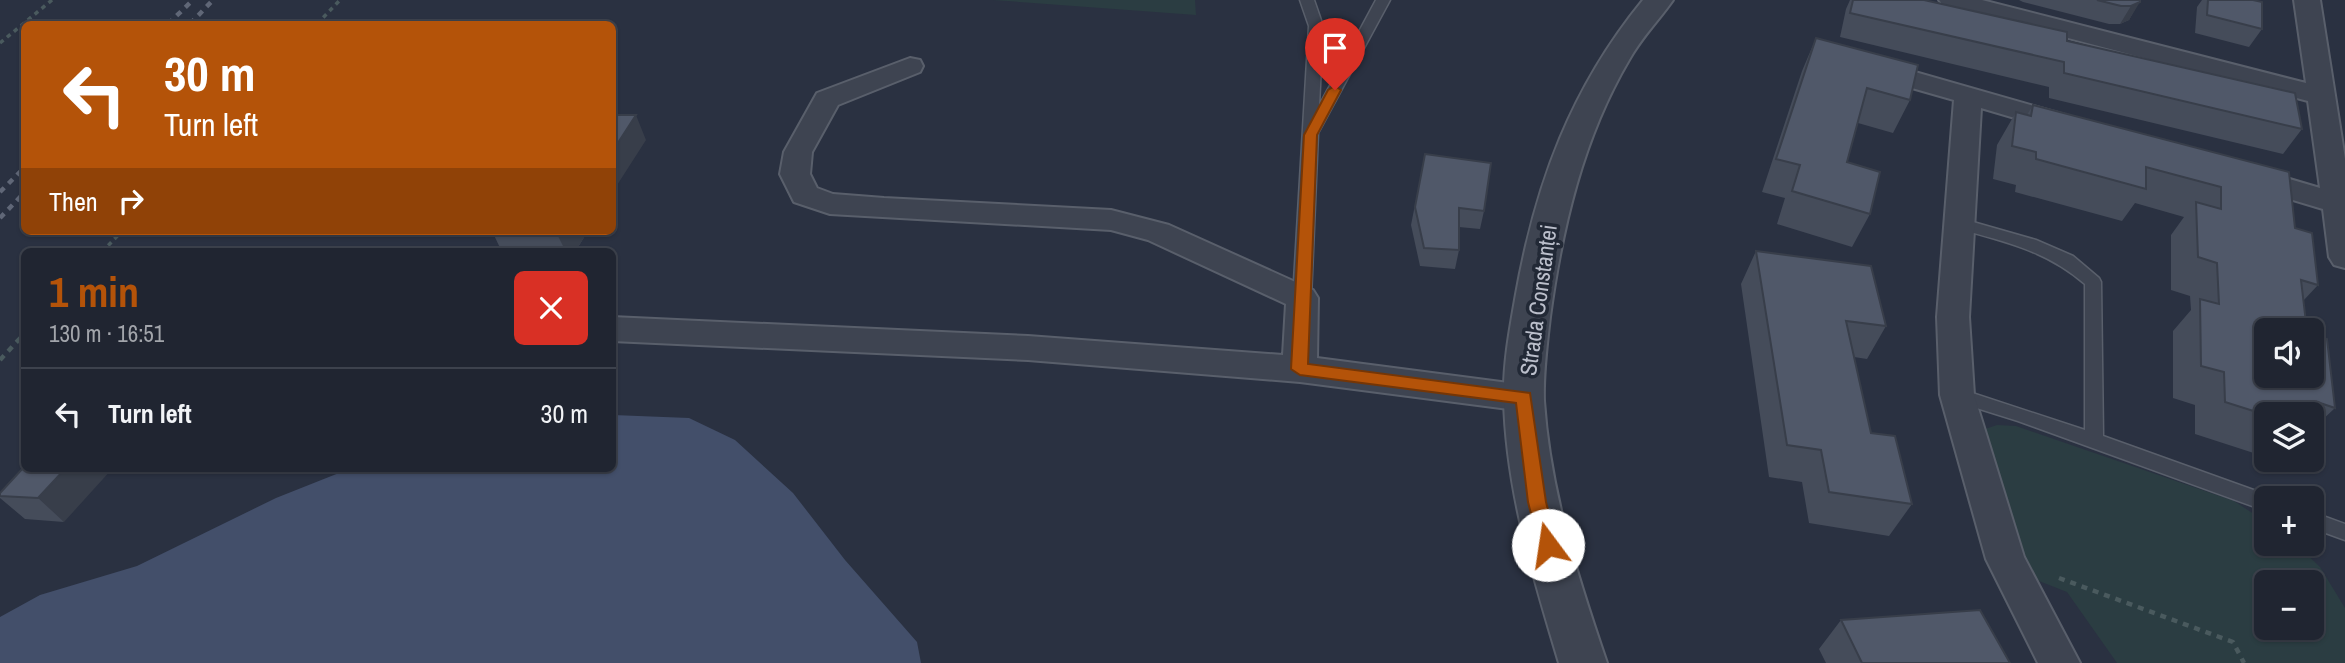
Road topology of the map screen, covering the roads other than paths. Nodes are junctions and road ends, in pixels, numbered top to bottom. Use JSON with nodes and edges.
{"nodes":[{"id":1,"x":1307,"y":0,"type":"edge"},
{"id":2,"x":1383,"y":0,"type":"edge"},
{"id":3,"x":1658,"y":0,"type":"edge"},
{"id":4,"x":1952,"y":0,"type":"edge"},
{"id":5,"x":2307,"y":0,"type":"edge"},
{"id":6,"x":1850,"y":61,"type":"edge"},
{"id":7,"x":910,"y":66,"type":"dead end"},
{"id":8,"x":1968,"y":96,"type":"junction"},
{"id":9,"x":2322,"y":96,"type":"junction"},
{"id":10,"x":2100,"y":134,"type":"edge"},
{"id":11,"x":1311,"y":135,"type":"junction"},
{"id":12,"x":2218,"y":169,"type":"edge"},
{"id":13,"x":2341,"y":204,"type":"edge"},
{"id":14,"x":1959,"y":223,"type":"junction"},
{"id":15,"x":2345,"y":257,"type":"edge"},
{"id":16,"x":1302,"y":298,"type":"junction"},
{"id":17,"x":616,"y":329,"type":"edge"},
{"id":18,"x":1300,"y":369,"type":"junction"},
{"id":19,"x":1957,"y":395,"type":"junction"},
{"id":20,"x":1524,"y":398,"type":"junction"},
{"id":21,"x":2094,"y":442,"type":"junction"},
{"id":22,"x":2254,"y":499,"type":"edge"},
{"id":23,"x":2324,"y":524,"type":"edge"},
{"id":24,"x":2345,"y":532,"type":"edge"},
{"id":25,"x":1583,"y":663,"type":"edge"},
{"id":26,"x":2059,"y":663,"type":"edge"}],
"edges":[{"from":1,"to":11,"type":"lane"},
{"from":2,"to":11,"type":"lane"},
{"from":3,"to":20,"type":"street","name":"Strada Constanței"},
{"from":4,"to":9,"type":"street"},
{"from":5,"to":9,"type":"street"},
{"from":6,"to":8,"type":"street"},
{"from":7,"to":16,"type":"street"},
{"from":8,"to":10,"type":"street"},
{"from":8,"to":14,"type":"street"},
{"from":9,"to":13,"type":"street"},
{"from":11,"to":16,"type":"lane"},
{"from":12,"to":13,"type":"street"},
{"from":13,"to":15,"type":"street"},
{"from":14,"to":19,"type":"street"},
{"from":14,"to":21,"type":"lane"},
{"from":16,"to":18,"type":"street"},
{"from":17,"to":18,"type":"street"},
{"from":18,"to":20,"type":"street"},
{"from":19,"to":21,"type":"lane"},
{"from":19,"to":26,"type":"street"},
{"from":20,"to":25,"type":"street","name":"Strada Constanței"},
{"from":21,"to":22,"type":"lane"},
{"from":23,"to":24,"type":"lane"}]}
